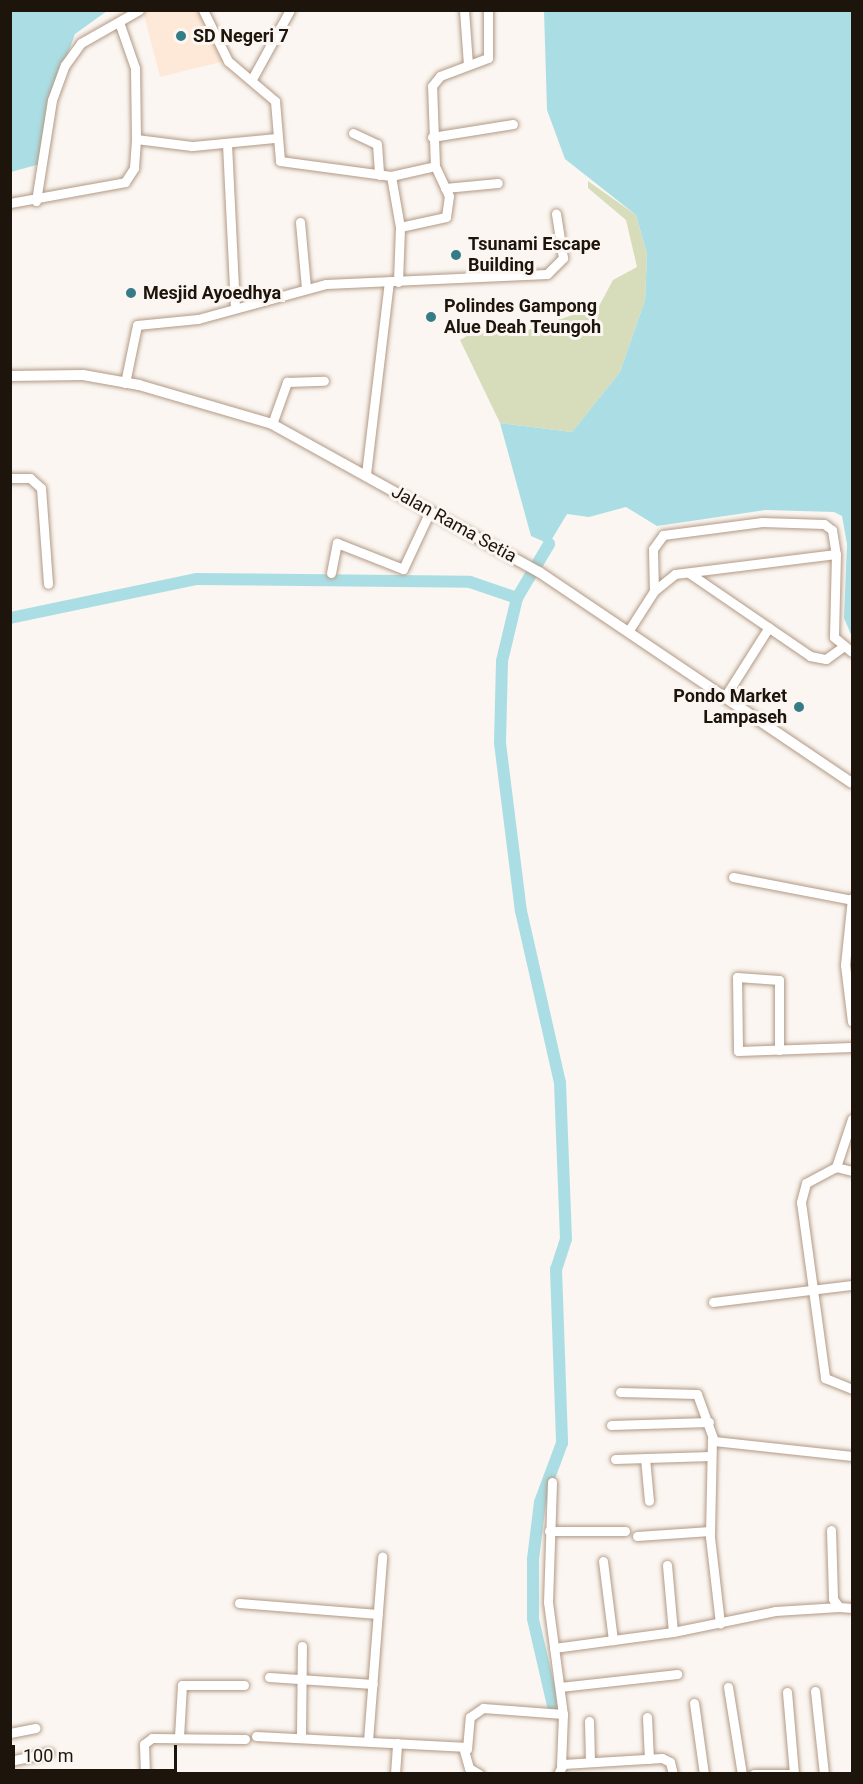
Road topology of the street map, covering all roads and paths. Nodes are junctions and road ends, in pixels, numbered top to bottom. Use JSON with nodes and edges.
{"nodes":[{"id":1,"x":139,"y":10,"type":"edge"},
{"id":2,"x":203,"y":10,"type":"edge"},
{"id":3,"x":290,"y":10,"type":"edge"},
{"id":4,"x":464,"y":10,"type":"edge"},
{"id":5,"x":488,"y":10,"type":"edge"},
{"id":6,"x":119,"y":22,"type":"junction"},
{"id":7,"x":468,"y":65,"type":"junction"},
{"id":8,"x":252,"y":79,"type":"junction"},
{"id":9,"x":513,"y":124,"type":"dead end"},
{"id":10,"x":353,"y":133,"type":"dead end"},
{"id":11,"x":432,"y":136,"type":"junction"},
{"id":12,"x":275,"y":138,"type":"junction"},
{"id":13,"x":136,"y":139,"type":"junction"},
{"id":14,"x":227,"y":144,"type":"junction"},
{"id":15,"x":435,"y":166,"type":"junction"},
{"id":16,"x":379,"y":175,"type":"junction"},
{"id":17,"x":391,"y":176,"type":"junction"},
{"id":18,"x":498,"y":183,"type":"dead end"},
{"id":19,"x":445,"y":188,"type":"junction"},
{"id":20,"x":36,"y":201,"type":"junction"},
{"id":21,"x":10,"y":203,"type":"edge"},
{"id":22,"x":556,"y":214,"type":"dead end"},
{"id":23,"x":300,"y":222,"type":"dead end"},
{"id":24,"x":400,"y":227,"type":"junction"},
{"id":25,"x":394,"y":281,"type":"junction"},
{"id":26,"x":306,"y":288,"type":"junction"},
{"id":27,"x":235,"y":308,"type":"junction"},
{"id":28,"x":10,"y":376,"type":"edge"},
{"id":29,"x":324,"y":381,"type":"dead end"},
{"id":30,"x":125,"y":383,"type":"junction"},
{"id":31,"x":272,"y":424,"type":"junction"},
{"id":32,"x":366,"y":474,"type":"junction"},
{"id":33,"x":10,"y":478,"type":"edge"},
{"id":34,"x":430,"y":511,"type":"junction"},
{"id":35,"x":836,"y":554,"type":"junction"},
{"id":36,"x":331,"y":573,"type":"dead end"},
{"id":37,"x":689,"y":573,"type":"junction"},
{"id":38,"x":48,"y":584,"type":"dead end"},
{"id":39,"x":654,"y":591,"type":"junction"},
{"id":40,"x":769,"y":627,"type":"junction"},
{"id":41,"x":629,"y":630,"type":"junction"},
{"id":42,"x":841,"y":648,"type":"junction"},
{"id":43,"x":852,"y":652,"type":"edge"},
{"id":44,"x":726,"y":695,"type":"junction"},
{"id":45,"x":852,"y":783,"type":"edge"},
{"id":46,"x":733,"y":877,"type":"dead end"},
{"id":47,"x":852,"y":899,"type":"edge"},
{"id":48,"x":852,"y":1022,"type":"edge"},
{"id":49,"x":852,"y":1047,"type":"edge"},
{"id":50,"x":779,"y":1050,"type":"junction"},
{"id":51,"x":852,"y":1119,"type":"edge"},
{"id":52,"x":836,"y":1167,"type":"junction"},
{"id":53,"x":852,"y":1171,"type":"edge"},
{"id":54,"x":852,"y":1286,"type":"edge"},
{"id":55,"x":811,"y":1292,"type":"junction"},
{"id":56,"x":713,"y":1302,"type":"dead end"},
{"id":57,"x":852,"y":1389,"type":"edge"},
{"id":58,"x":620,"y":1392,"type":"dead end"},
{"id":59,"x":709,"y":1422,"type":"junction"},
{"id":60,"x":611,"y":1425,"type":"dead end"},
{"id":61,"x":712,"y":1439,"type":"junction"},
{"id":62,"x":711,"y":1456,"type":"junction"},
{"id":63,"x":852,"y":1456,"type":"edge"},
{"id":64,"x":615,"y":1458,"type":"dead end"},
{"id":65,"x":645,"y":1458,"type":"junction"},
{"id":66,"x":552,"y":1482,"type":"dead end"},
{"id":67,"x":649,"y":1501,"type":"dead end"},
{"id":68,"x":831,"y":1530,"type":"dead end"},
{"id":69,"x":549,"y":1531,"type":"junction"},
{"id":70,"x":625,"y":1531,"type":"dead end"},
{"id":71,"x":710,"y":1531,"type":"junction"},
{"id":72,"x":637,"y":1536,"type":"dead end"},
{"id":73,"x":382,"y":1557,"type":"dead end"},
{"id":74,"x":603,"y":1561,"type":"dead end"},
{"id":75,"x":667,"y":1565,"type":"dead end"},
{"id":76,"x":239,"y":1604,"type":"dead end"},
{"id":77,"x":839,"y":1607,"type":"junction"},
{"id":78,"x":852,"y":1608,"type":"edge"},
{"id":79,"x":378,"y":1614,"type":"junction"},
{"id":80,"x":720,"y":1623,"type":"junction"},
{"id":81,"x":673,"y":1632,"type":"junction"},
{"id":82,"x":612,"y":1640,"type":"junction"},
{"id":83,"x":302,"y":1646,"type":"dead end"},
{"id":84,"x":554,"y":1648,"type":"junction"},
{"id":85,"x":677,"y":1674,"type":"dead end"},
{"id":86,"x":269,"y":1677,"type":"dead end"},
{"id":87,"x":302,"y":1678,"type":"junction"},
{"id":88,"x":373,"y":1684,"type":"junction"},
{"id":89,"x":244,"y":1685,"type":"dead end"},
{"id":90,"x":728,"y":1686,"type":"dead end"},
{"id":91,"x":560,"y":1687,"type":"junction"},
{"id":92,"x":815,"y":1691,"type":"dead end"},
{"id":93,"x":787,"y":1692,"type":"dead end"},
{"id":94,"x":694,"y":1703,"type":"dead end"},
{"id":95,"x":563,"y":1714,"type":"junction"},
{"id":96,"x":647,"y":1717,"type":"dead end"},
{"id":97,"x":589,"y":1721,"type":"dead end"},
{"id":98,"x":36,"y":1728,"type":"dead end"},
{"id":99,"x":10,"y":1733,"type":"edge"},
{"id":100,"x":256,"y":1736,"type":"dead end"},
{"id":101,"x":301,"y":1736,"type":"junction"},
{"id":102,"x":179,"y":1737,"type":"junction"},
{"id":103,"x":245,"y":1739,"type":"dead end"},
{"id":104,"x":368,"y":1741,"type":"junction"},
{"id":105,"x":397,"y":1743,"type":"junction"},
{"id":106,"x":467,"y":1749,"type":"junction"},
{"id":107,"x":49,"y":1753,"type":"dead end"},
{"id":108,"x":649,"y":1759,"type":"junction"},
{"id":109,"x":10,"y":1761,"type":"edge"},
{"id":110,"x":590,"y":1762,"type":"junction"},
{"id":111,"x":560,"y":1769,"type":"edge"},
{"id":112,"x":145,"y":1773,"type":"edge"},
{"id":113,"x":395,"y":1773,"type":"edge"},
{"id":114,"x":479,"y":1773,"type":"edge"},
{"id":115,"x":673,"y":1773,"type":"edge"},
{"id":116,"x":704,"y":1773,"type":"edge"},
{"id":117,"x":742,"y":1773,"type":"edge"},
{"id":118,"x":754,"y":1773,"type":"edge"},
{"id":119,"x":789,"y":1773,"type":"edge"},
{"id":120,"x":794,"y":1773,"type":"edge"},
{"id":121,"x":824,"y":1773,"type":"edge"}],
"edges":[{"from":1,"to":6,"type":"street"},
{"from":2,"to":8,"type":"street"},
{"from":3,"to":8,"type":"street"},
{"from":4,"to":7,"type":"street"},
{"from":5,"to":7,"type":"street"},
{"from":6,"to":13,"type":"street"},
{"from":6,"to":20,"type":"street"},
{"from":7,"to":11,"type":"street"},
{"from":8,"to":12,"type":"street"},
{"from":9,"to":11,"type":"street"},
{"from":10,"to":16,"type":"street"},
{"from":11,"to":15,"type":"street"},
{"from":12,"to":14,"type":"street"},
{"from":12,"to":16,"type":"street"},
{"from":13,"to":14,"type":"street"},
{"from":13,"to":20,"type":"street"},
{"from":14,"to":27,"type":"street"},
{"from":15,"to":17,"type":"street"},
{"from":15,"to":19,"type":"street"},
{"from":16,"to":17,"type":"street"},
{"from":17,"to":24,"type":"street"},
{"from":18,"to":19,"type":"street"},
{"from":19,"to":24,"type":"street"},
{"from":20,"to":21,"type":"street"},
{"from":22,"to":25,"type":"street"},
{"from":23,"to":26,"type":"street"},
{"from":24,"to":25,"type":"street"},
{"from":25,"to":26,"type":"street"},
{"from":25,"to":32,"type":"street"},
{"from":26,"to":27,"type":"street"},
{"from":27,"to":30,"type":"street"},
{"from":28,"to":30,"type":"street","name":"Jalan Rama Setia"},
{"from":29,"to":31,"type":"street"},
{"from":30,"to":31,"type":"street","name":"Jalan Rama Setia"},
{"from":31,"to":32,"type":"street","name":"Jalan Rama Setia"},
{"from":32,"to":34,"type":"street","name":"Jalan Rama Setia"},
{"from":33,"to":38,"type":"street"},
{"from":34,"to":36,"type":"street"},
{"from":34,"to":41,"type":"street","name":"Jalan Rama Setia"},
{"from":35,"to":37,"type":"street"},
{"from":35,"to":39,"type":"street"},
{"from":35,"to":42,"type":"street"},
{"from":37,"to":39,"type":"street"},
{"from":37,"to":40,"type":"street"},
{"from":39,"to":41,"type":"street"},
{"from":40,"to":42,"type":"street"},
{"from":40,"to":44,"type":"street"},
{"from":41,"to":44,"type":"street","name":"Jalan Rama Setia"},
{"from":42,"to":43,"type":"street"},
{"from":44,"to":45,"type":"street","name":"Jalan Rama Setia"},
{"from":46,"to":47,"type":"street"},
{"from":47,"to":48,"type":"street"},
{"from":49,"to":50,"type":"street"},
{"from":50,"to":50,"type":"street"},
{"from":51,"to":52,"type":"street"},
{"from":52,"to":53,"type":"street"},
{"from":52,"to":55,"type":"street"},
{"from":54,"to":55,"type":"street"},
{"from":55,"to":56,"type":"street"},
{"from":55,"to":57,"type":"street"},
{"from":58,"to":59,"type":"street"},
{"from":59,"to":60,"type":"street"},
{"from":59,"to":61,"type":"street"},
{"from":61,"to":62,"type":"street"},
{"from":61,"to":63,"type":"street"},
{"from":62,"to":65,"type":"street"},
{"from":62,"to":71,"type":"street"},
{"from":64,"to":65,"type":"street"},
{"from":65,"to":67,"type":"street"},
{"from":66,"to":69,"type":"street"},
{"from":68,"to":77,"type":"street"},
{"from":69,"to":70,"type":"street"},
{"from":69,"to":84,"type":"street"},
{"from":71,"to":72,"type":"street"},
{"from":71,"to":80,"type":"street"},
{"from":73,"to":79,"type":"street"},
{"from":74,"to":82,"type":"street"},
{"from":75,"to":81,"type":"street"},
{"from":76,"to":79,"type":"street"},
{"from":77,"to":78,"type":"street"},
{"from":77,"to":80,"type":"street"},
{"from":79,"to":88,"type":"street"},
{"from":80,"to":81,"type":"street"},
{"from":81,"to":82,"type":"street"},
{"from":82,"to":84,"type":"street"},
{"from":83,"to":87,"type":"street"},
{"from":84,"to":91,"type":"street"},
{"from":85,"to":91,"type":"street"},
{"from":86,"to":87,"type":"street"},
{"from":87,"to":88,"type":"street"},
{"from":87,"to":101,"type":"street"},
{"from":88,"to":104,"type":"street"},
{"from":89,"to":102,"type":"street"},
{"from":90,"to":117,"type":"street"},
{"from":91,"to":95,"type":"street"},
{"from":92,"to":121,"type":"street"},
{"from":93,"to":120,"type":"street"},
{"from":94,"to":116,"type":"street"},
{"from":95,"to":106,"type":"street"},
{"from":95,"to":111,"type":"street"},
{"from":96,"to":108,"type":"street"},
{"from":97,"to":110,"type":"street"},
{"from":98,"to":99,"type":"street"},
{"from":100,"to":101,"type":"street"},
{"from":101,"to":104,"type":"street"},
{"from":102,"to":103,"type":"street"},
{"from":102,"to":112,"type":"street"},
{"from":104,"to":105,"type":"street"},
{"from":105,"to":106,"type":"street"},
{"from":105,"to":113,"type":"street"},
{"from":106,"to":114,"type":"street"},
{"from":107,"to":109,"type":"street"},
{"from":108,"to":110,"type":"street"},
{"from":108,"to":115,"type":"street"},
{"from":110,"to":111,"type":"street"},
{"from":118,"to":119,"type":"street"}]}
